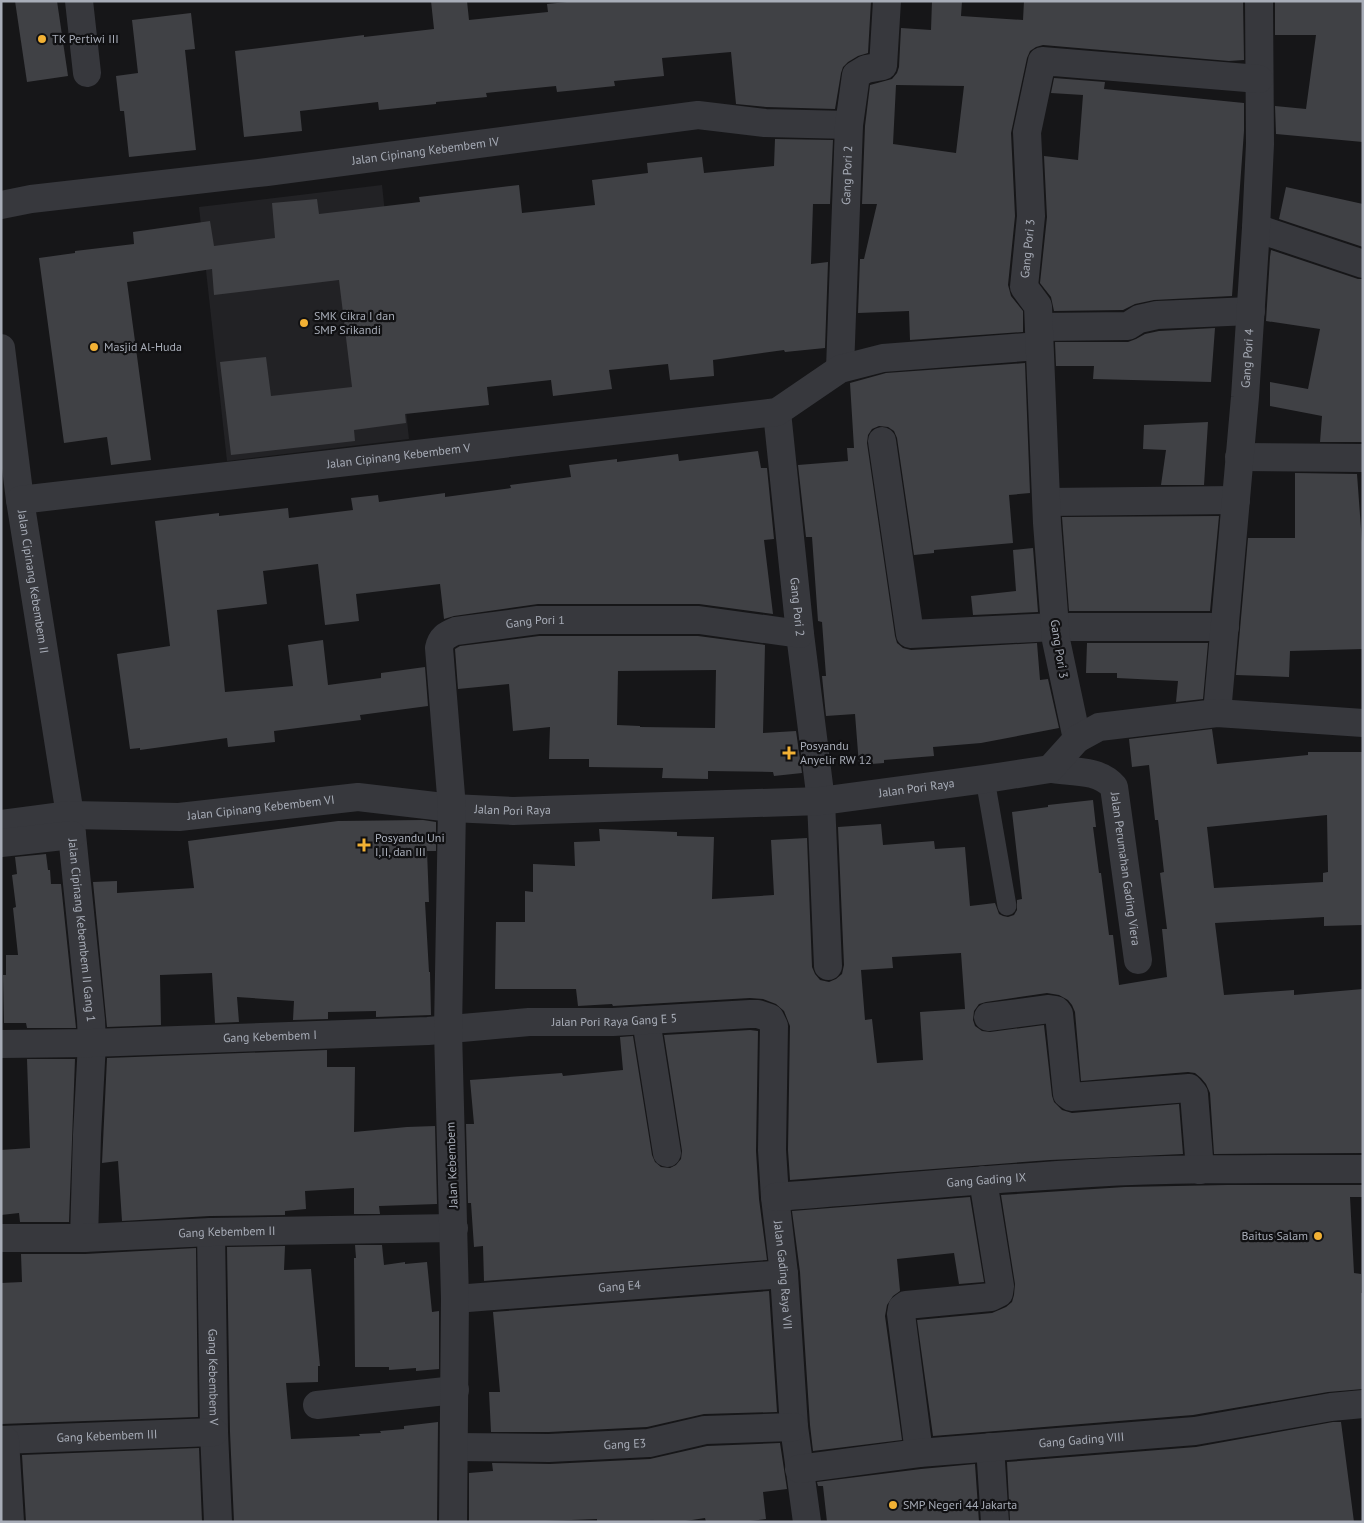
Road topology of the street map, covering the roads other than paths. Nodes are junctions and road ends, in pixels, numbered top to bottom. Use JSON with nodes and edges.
{"nodes":[{"id":1,"x":79,"y":1,"type":"edge"},
{"id":2,"x":887,"y":1,"type":"edge"},
{"id":3,"x":1259,"y":1,"type":"edge"},
{"id":4,"x":87,"y":73,"type":"dead end"},
{"id":5,"x":1259,"y":79,"type":"junction"},
{"id":6,"x":849,"y":126,"type":"junction"},
{"id":7,"x":1,"y":205,"type":"edge"},
{"id":8,"x":1256,"y":228,"type":"junction"},
{"id":9,"x":1363,"y":264,"type":"edge"},
{"id":10,"x":1251,"y":311,"type":"junction"},
{"id":11,"x":1039,"y":336,"type":"junction"},
{"id":12,"x":1,"y":348,"type":"edge"},
{"id":13,"x":840,"y":368,"type":"junction"},
{"id":14,"x":777,"y":412,"type":"junction"},
{"id":15,"x":882,"y":441,"type":"dead end"},
{"id":16,"x":1239,"y":457,"type":"junction"},
{"id":17,"x":1362,"y":458,"type":"edge"},
{"id":18,"x":20,"y":500,"type":"junction"},
{"id":19,"x":1236,"y":500,"type":"junction"},
{"id":20,"x":1047,"y":502,"type":"junction"},
{"id":21,"x":1055,"y":627,"type":"junction"},
{"id":22,"x":1225,"y":627,"type":"junction"},
{"id":23,"x":800,"y":634,"type":"junction"},
{"id":24,"x":1217,"y":713,"type":"junction"},
{"id":25,"x":1363,"y":723,"type":"edge"},
{"id":26,"x":1077,"y":739,"type":"junction"},
{"id":27,"x":1050,"y":769,"type":"junction"},
{"id":28,"x":985,"y":780,"type":"junction"},
{"id":29,"x":821,"y":801,"type":"junction"},
{"id":30,"x":452,"y":808,"type":"junction"},
{"id":31,"x":1,"y":824,"type":"edge"},
{"id":32,"x":71,"y":825,"type":"junction"},
{"id":33,"x":1,"y":843,"type":"edge"},
{"id":34,"x":1007,"y":906,"type":"dead end"},
{"id":35,"x":1138,"y":960,"type":"dead end"},
{"id":36,"x":828,"y":966,"type":"dead end"},
{"id":37,"x":988,"y":1017,"type":"dead end"},
{"id":38,"x":646,"y":1020,"type":"junction"},
{"id":39,"x":774,"y":1026,"type":"joint"},
{"id":40,"x":448,"y":1030,"type":"junction"},
{"id":41,"x":92,"y":1043,"type":"junction"},
{"id":42,"x":1,"y":1044,"type":"edge"},
{"id":43,"x":667,"y":1152,"type":"dead end"},
{"id":44,"x":1363,"y":1169,"type":"edge"},
{"id":45,"x":1200,"y":1170,"type":"junction"},
{"id":46,"x":983,"y":1180,"type":"junction"},
{"id":47,"x":775,"y":1197,"type":"junction"},
{"id":48,"x":454,"y":1228,"type":"junction"},
{"id":49,"x":211,"y":1232,"type":"junction"},
{"id":50,"x":1,"y":1238,"type":"edge"},
{"id":51,"x":84,"y":1238,"type":"junction"},
{"id":52,"x":784,"y":1274,"type":"junction"},
{"id":53,"x":456,"y":1299,"type":"junction"},
{"id":54,"x":455,"y":1390,"type":"junction"},
{"id":55,"x":1363,"y":1404,"type":"edge"},
{"id":56,"x":316,"y":1405,"type":"dead end"},
{"id":57,"x":794,"y":1427,"type":"junction"},
{"id":58,"x":214,"y":1432,"type":"junction"},
{"id":59,"x":3,"y":1440,"type":"edge"},
{"id":60,"x":455,"y":1447,"type":"junction"},
{"id":61,"x":990,"y":1447,"type":"junction"},
{"id":62,"x":919,"y":1453,"type":"junction"},
{"id":63,"x":799,"y":1469,"type":"junction"},
{"id":64,"x":10,"y":1522,"type":"edge"},
{"id":65,"x":218,"y":1522,"type":"edge"},
{"id":66,"x":453,"y":1522,"type":"edge"},
{"id":67,"x":807,"y":1522,"type":"edge"},
{"id":68,"x":996,"y":1522,"type":"edge"}],
"edges":[{"from":1,"to":4,"type":"street"},
{"from":2,"to":6,"type":"street","name":"Gang Pori 2"},
{"from":3,"to":5,"type":"street","name":"Gang Pori 4"},
{"from":5,"to":8,"type":"street","name":"Gang Pori 4"},
{"from":5,"to":11,"type":"street","name":"Gang Pori 3"},
{"from":6,"to":7,"type":"street","name":"Jalan Cipinang Kebembem IV"},
{"from":6,"to":13,"type":"street","name":"Gang Pori 2"},
{"from":8,"to":9,"type":"street"},
{"from":8,"to":10,"type":"street","name":"Gang Pori 4"},
{"from":10,"to":11,"type":"street"},
{"from":10,"to":16,"type":"street","name":"Gang Pori 4"},
{"from":11,"to":13,"type":"street"},
{"from":11,"to":20,"type":"street","name":"Gang Pori 3"},
{"from":12,"to":18,"type":"street","name":"Jalan Cipinang Kebembem II"},
{"from":13,"to":14,"type":"street"},
{"from":14,"to":18,"type":"street","name":"Jalan Cipinang Kebembem V"},
{"from":14,"to":23,"type":"street","name":"Gang Pori 2"},
{"from":15,"to":21,"type":"street"},
{"from":16,"to":17,"type":"street"},
{"from":16,"to":19,"type":"street","name":"Gang Pori 4"},
{"from":18,"to":32,"type":"street","name":"Jalan Cipinang Kebembem II"},
{"from":19,"to":20,"type":"street"},
{"from":19,"to":22,"type":"street","name":"Gang Pori 4"},
{"from":20,"to":21,"type":"street","name":"Gang Pori 3"},
{"from":21,"to":22,"type":"street"},
{"from":21,"to":26,"type":"street","name":"Gang Pori 3"},
{"from":22,"to":24,"type":"street","name":"Gang Pori 4"},
{"from":23,"to":29,"type":"street","name":"Gang Pori 2"},
{"from":23,"to":30,"type":"street","name":"Gang Pori 1"},
{"from":24,"to":25,"type":"street"},
{"from":24,"to":26,"type":"street"},
{"from":26,"to":27,"type":"street"},
{"from":27,"to":28,"type":"street","name":"Jalan Pori Raya"},
{"from":27,"to":35,"type":"street","name":"Jalan Perumahan Gading Viera"},
{"from":28,"to":29,"type":"street","name":"Jalan Pori Raya"},
{"from":28,"to":34,"type":"lane"},
{"from":29,"to":30,"type":"street","name":"Jalan Pori Raya"},
{"from":29,"to":36,"type":"street","name":"Gang Pori 2"},
{"from":30,"to":32,"type":"street","name":"Jalan Cipinang Kebembem VI"},
{"from":30,"to":40,"type":"street","name":"Jalan Kebembem"},
{"from":31,"to":32,"type":"street"},
{"from":32,"to":33,"type":"street"},
{"from":32,"to":41,"type":"street","name":"Jalan Cipinang Kebembem II Gang 1"},
{"from":37,"to":45,"type":"street"},
{"from":38,"to":39,"type":"street","name":"Jalan Pori Raya Gang E 5"},
{"from":38,"to":40,"type":"street","name":"Jalan Pori Raya Gang E 5"},
{"from":38,"to":43,"type":"street"},
{"from":39,"to":47,"type":"street","name":"Jalan Gading Raya VII"},
{"from":40,"to":41,"type":"street","name":"Gang Kebembem I"},
{"from":40,"to":48,"type":"street","name":"Jalan Kebembem"},
{"from":41,"to":42,"type":"street","name":"Gang Kebembem I"},
{"from":41,"to":51,"type":"street"},
{"from":44,"to":45,"type":"street","name":"Gang Gading IX"},
{"from":45,"to":46,"type":"street","name":"Gang Gading IX"},
{"from":46,"to":47,"type":"street","name":"Gang Gading IX"},
{"from":46,"to":62,"type":"street"},
{"from":47,"to":52,"type":"street","name":"Jalan Gading Raya VII"},
{"from":48,"to":49,"type":"street","name":"Gang Kebembem II"},
{"from":48,"to":53,"type":"street","name":"Jalan Kebembem"},
{"from":49,"to":51,"type":"street","name":"Gang Kebembem II"},
{"from":49,"to":58,"type":"street","name":"Gang Kebembem V"},
{"from":50,"to":51,"type":"street","name":"Gang Kebembem II"},
{"from":52,"to":53,"type":"street","name":"Gang E4"},
{"from":52,"to":57,"type":"street","name":"Jalan Gading Raya VII"},
{"from":53,"to":54,"type":"street","name":"Jalan Kebembem"},
{"from":54,"to":56,"type":"street"},
{"from":54,"to":60,"type":"street","name":"Jalan Kebembem"},
{"from":55,"to":61,"type":"street","name":"Gang Gading VIII"},
{"from":57,"to":60,"type":"street","name":"Gang E3"},
{"from":57,"to":63,"type":"street","name":"Jalan Gading Raya VII"},
{"from":58,"to":59,"type":"street","name":"Gang Kebembem III"},
{"from":58,"to":65,"type":"street","name":"Gang Kebembem V"},
{"from":59,"to":64,"type":"street"},
{"from":60,"to":66,"type":"street","name":"Jalan Kebembem"},
{"from":61,"to":62,"type":"street","name":"Gang Gading VIII"},
{"from":61,"to":68,"type":"street"},
{"from":62,"to":63,"type":"street","name":"Gang Gading VIII"},
{"from":63,"to":67,"type":"street","name":"Jalan Gading Raya VII"}]}
